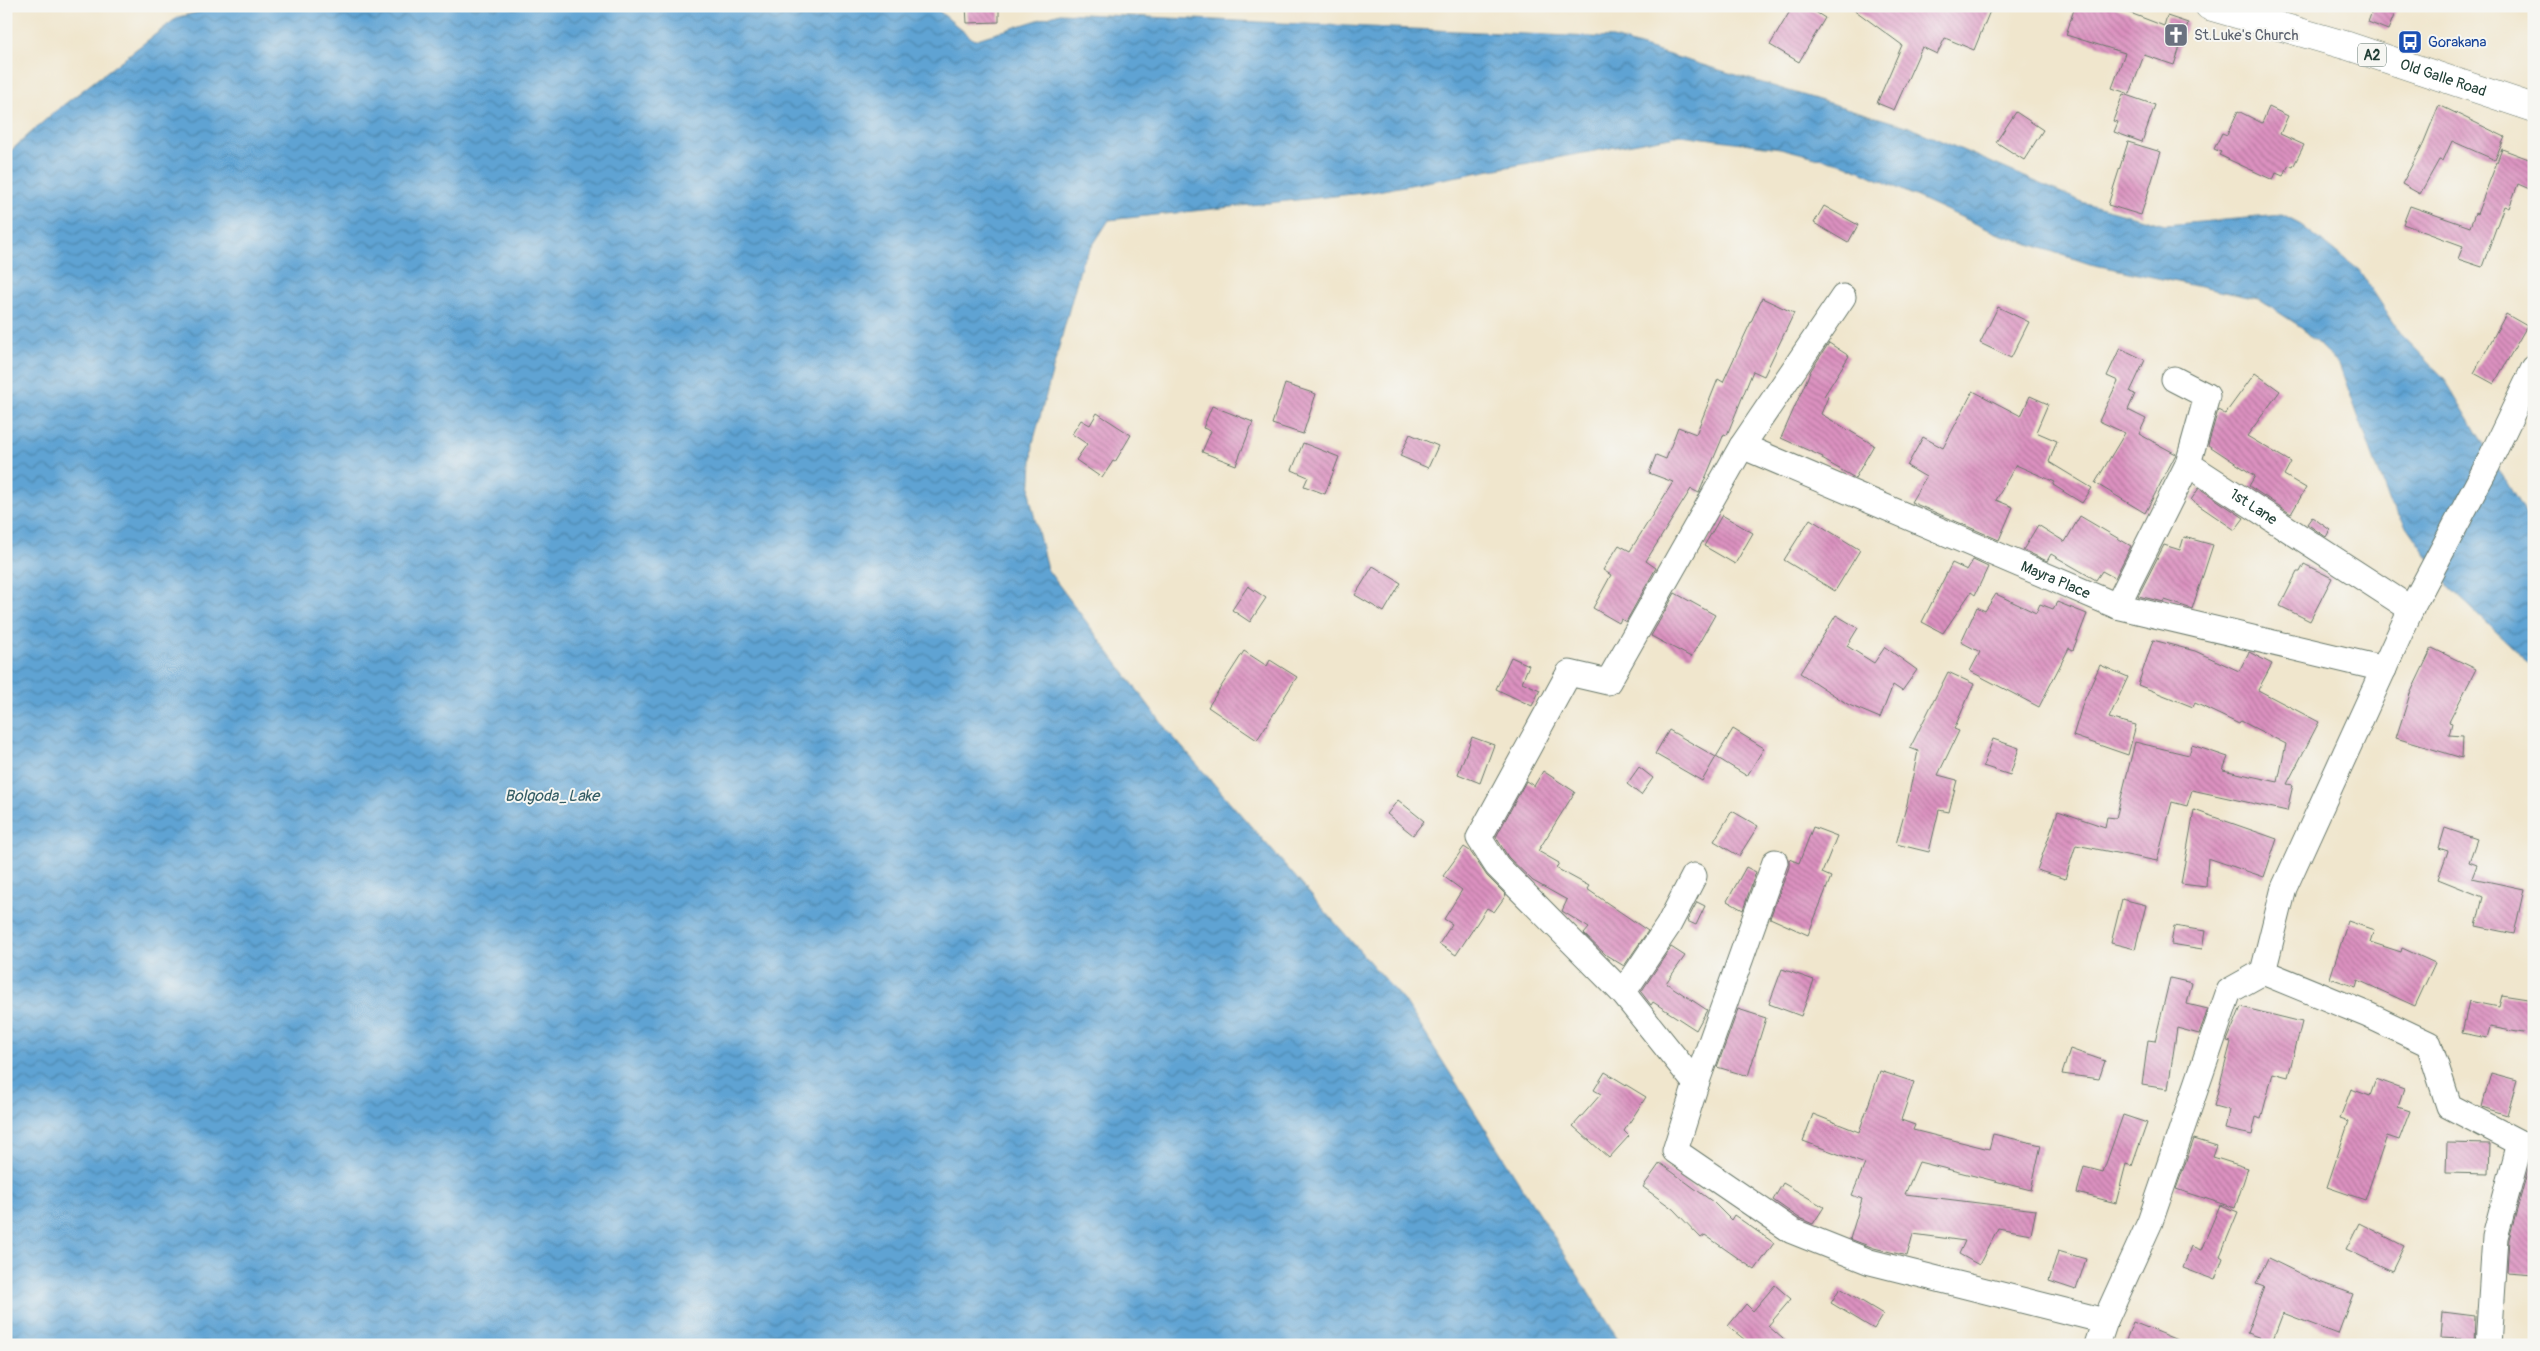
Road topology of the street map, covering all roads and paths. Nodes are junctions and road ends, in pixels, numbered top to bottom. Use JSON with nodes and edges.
{"nodes":[{"id":1,"x":2209,"y":6,"type":"edge"},
{"id":2,"x":2534,"y":108,"type":"edge"},
{"id":3,"x":1843,"y":297,"type":"dead end"},
{"id":4,"x":2534,"y":368,"type":"edge"},
{"id":5,"x":2174,"y":379,"type":"dead end"},
{"id":6,"x":1742,"y":446,"type":"junction"},
{"id":7,"x":2188,"y":464,"type":"junction"},
{"id":8,"x":2414,"y":605,"type":"junction"},
{"id":9,"x":2118,"y":606,"type":"junction"},
{"id":10,"x":2384,"y":669,"type":"junction"},
{"id":11,"x":1775,"y":862,"type":"dead end"},
{"id":12,"x":1694,"y":876,"type":"dead end"},
{"id":13,"x":2263,"y":972,"type":"junction"},
{"id":14,"x":1623,"y":993,"type":"junction"},
{"id":15,"x":1696,"y":1084,"type":"junction"},
{"id":16,"x":2527,"y":1144,"type":"edge"},
{"id":17,"x":2105,"y":1321,"type":"junction"},
{"id":18,"x":2097,"y":1345,"type":"edge"},
{"id":19,"x":2488,"y":1345,"type":"edge"}],
"edges":[{"from":1,"to":2,"type":"highway","name":"Old Galle Road","number":"A2"},
{"from":3,"to":6,"type":"street"},
{"from":4,"to":8,"type":"street"},
{"from":5,"to":7,"type":"street"},
{"from":6,"to":9,"type":"street","name":"Mayra Place"},
{"from":6,"to":14,"type":"street"},
{"from":7,"to":8,"type":"street","name":"1st Lane"},
{"from":7,"to":9,"type":"street"},
{"from":8,"to":10,"type":"street"},
{"from":9,"to":10,"type":"street","name":"Mayra Place"},
{"from":10,"to":13,"type":"street"},
{"from":11,"to":15,"type":"street"},
{"from":12,"to":14,"type":"street"},
{"from":13,"to":16,"type":"street"},
{"from":13,"to":17,"type":"street"},
{"from":14,"to":15,"type":"street"},
{"from":15,"to":17,"type":"street"},
{"from":16,"to":19,"type":"street"},
{"from":17,"to":18,"type":"street"}]}
